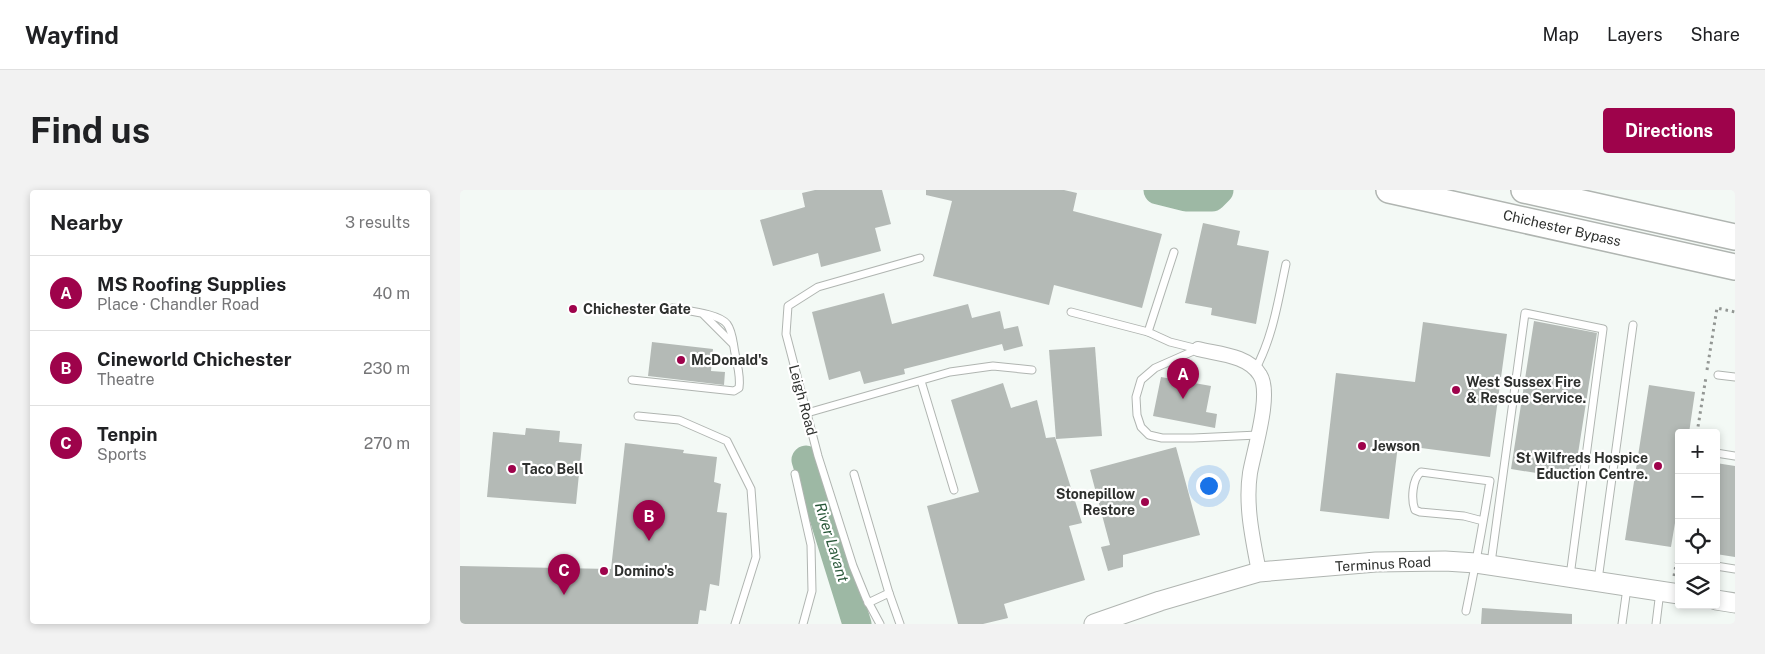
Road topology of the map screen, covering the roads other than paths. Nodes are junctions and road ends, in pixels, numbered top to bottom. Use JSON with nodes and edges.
{"nodes":[{"id":1,"x":1389,"y":190,"type":"edge"},
{"id":2,"x":1524,"y":190,"type":"edge"},
{"id":3,"x":1735,"y":237,"type":"edge"},
{"id":4,"x":1174,"y":252,"type":"dead end"},
{"id":5,"x":920,"y":258,"type":"dead end"},
{"id":6,"x":1286,"y":264,"type":"dead end"},
{"id":7,"x":1735,"y":267,"type":"edge"},
{"id":8,"x":672,"y":308,"type":"dead end"},
{"id":9,"x":1070,"y":312,"type":"dead end"},
{"id":10,"x":1633,"y":325,"type":"dead end"},
{"id":11,"x":1148,"y":332,"type":"junction"},
{"id":12,"x":1198,"y":349,"type":"junction"},
{"id":13,"x":1032,"y":370,"type":"dead end"},
{"id":14,"x":1255,"y":370,"type":"junction"},
{"id":15,"x":1718,"y":375,"type":"dead end"},
{"id":16,"x":1735,"y":378,"type":"edge"},
{"id":17,"x":632,"y":380,"type":"dead end"},
{"id":18,"x":921,"y":381,"type":"junction"},
{"id":19,"x":807,"y":413,"type":"junction"},
{"id":20,"x":638,"y":416,"type":"dead end"},
{"id":21,"x":1258,"y":435,"type":"junction"},
{"id":22,"x":1720,"y":454,"type":"edge"},
{"id":23,"x":1735,"y":456,"type":"edge"},
{"id":24,"x":795,"y":474,"type":"dead end"},
{"id":25,"x":854,"y":474,"type":"dead end"},
{"id":26,"x":954,"y":490,"type":"dead end"},
{"id":27,"x":1483,"y":521,"type":"junction"},
{"id":28,"x":1483,"y":564,"type":"junction"},
{"id":29,"x":1720,"y":567,"type":"edge"},
{"id":30,"x":1735,"y":569,"type":"edge"},
{"id":31,"x":1259,"y":572,"type":"junction"},
{"id":32,"x":1570,"y":576,"type":"junction"},
{"id":33,"x":1598,"y":581,"type":"junction"},
{"id":34,"x":1627,"y":586,"type":"junction"},
{"id":35,"x":1674,"y":591,"type":"edge"},
{"id":36,"x":889,"y":593,"type":"junction"},
{"id":37,"x":1720,"y":601,"type":"edge"},
{"id":38,"x":868,"y":603,"type":"junction"},
{"id":39,"x":1735,"y":603,"type":"edge"},
{"id":40,"x":1466,"y":611,"type":"dead end"},
{"id":41,"x":735,"y":624,"type":"edge"},
{"id":42,"x":803,"y":624,"type":"edge"},
{"id":43,"x":880,"y":624,"type":"edge"},
{"id":44,"x":900,"y":624,"type":"edge"},
{"id":45,"x":1094,"y":624,"type":"edge"},
{"id":46,"x":1622,"y":624,"type":"edge"},
{"id":47,"x":1656,"y":624,"type":"edge"}],
"edges":[{"from":1,"to":7,"type":"highway","name":"Chichester Bypass"},
{"from":2,"to":3,"type":"highway","name":"Chichester Bypass"},
{"from":4,"to":11,"type":"lane"},
{"from":5,"to":19,"type":"lane","name":"Leigh Road"},
{"from":6,"to":14,"type":"lane"},
{"from":8,"to":17,"type":"lane"},
{"from":9,"to":11,"type":"lane"},
{"from":10,"to":33,"type":"lane"},
{"from":11,"to":12,"type":"lane"},
{"from":12,"to":14,"type":"street"},
{"from":12,"to":21,"type":"lane"},
{"from":13,"to":18,"type":"lane"},
{"from":14,"to":21,"type":"street"},
{"from":15,"to":16,"type":"lane"},
{"from":18,"to":19,"type":"lane"},
{"from":18,"to":26,"type":"lane"},
{"from":19,"to":38,"type":"lane","name":"Leigh Road"},
{"from":20,"to":41,"type":"lane"},
{"from":21,"to":31,"type":"street"},
{"from":22,"to":23,"type":"lane"},
{"from":24,"to":42,"type":"lane"},
{"from":25,"to":36,"type":"lane"},
{"from":27,"to":27,"type":"lane"},
{"from":27,"to":28,"type":"lane"},
{"from":28,"to":31,"type":"street","name":"Terminus Road"},
{"from":28,"to":32,"type":"street","name":"Terminus Road"},
{"from":28,"to":32,"type":"lane"},
{"from":28,"to":40,"type":"lane"},
{"from":29,"to":30,"type":"lane"},
{"from":31,"to":45,"type":"street","name":"Terminus Road"},
{"from":32,"to":33,"type":"street","name":"Terminus Road"},
{"from":33,"to":34,"type":"street","name":"Terminus Road"},
{"from":34,"to":35,"type":"street","name":"Terminus Road"},
{"from":34,"to":46,"type":"lane"},
{"from":35,"to":47,"type":"lane"},
{"from":36,"to":38,"type":"lane"},
{"from":36,"to":44,"type":"lane"},
{"from":37,"to":39,"type":"street"},
{"from":38,"to":43,"type":"lane","name":"Leigh Road"}]}
